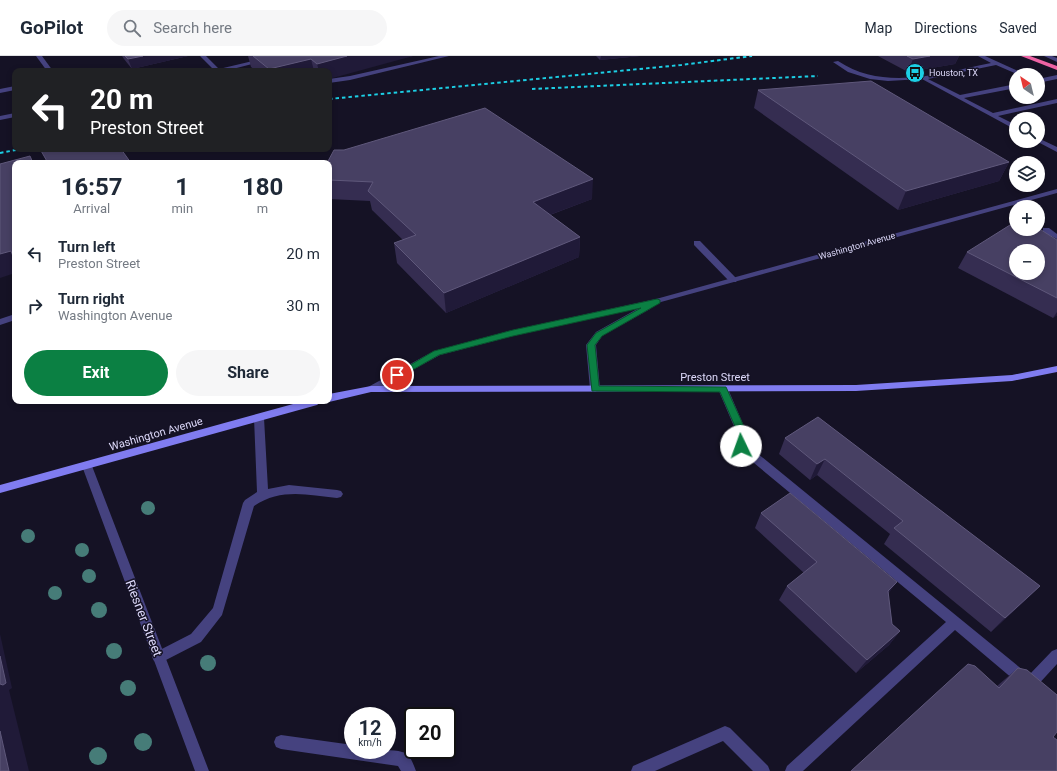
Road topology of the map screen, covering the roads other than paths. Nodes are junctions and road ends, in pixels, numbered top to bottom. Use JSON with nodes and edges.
{"nodes":[{"id":1,"x":40,"y":56,"type":"edge"},
{"id":2,"x":203,"y":56,"type":"edge"},
{"id":3,"x":281,"y":56,"type":"edge"},
{"id":4,"x":446,"y":56,"type":"edge"},
{"id":5,"x":981,"y":56,"type":"edge"},
{"id":6,"x":1024,"y":56,"type":"edge"},
{"id":7,"x":1047,"y":56,"type":"edge"},
{"id":8,"x":1057,"y":60,"type":"edge"},
{"id":9,"x":836,"y":62,"type":"dead end"},
{"id":10,"x":997,"y":63,"type":"junction"},
{"id":11,"x":48,"y":68,"type":"edge"},
{"id":12,"x":215,"y":68,"type":"edge"},
{"id":13,"x":231,"y":68,"type":"edge"},
{"id":14,"x":1009,"y":68,"type":"edge"},
{"id":15,"x":1057,"y":68,"type":"edge"},
{"id":16,"x":1057,"y":77,"type":"edge"},
{"id":17,"x":923,"y":78,"type":"junction"},
{"id":18,"x":1045,"y":80,"type":"edge"},
{"id":19,"x":332,"y":81,"type":"edge"},
{"id":20,"x":1009,"y":87,"type":"edge"},
{"id":21,"x":12,"y":89,"type":"edge"},
{"id":22,"x":0,"y":91,"type":"edge"},
{"id":23,"x":960,"y":97,"type":"junction"},
{"id":24,"x":1057,"y":101,"type":"edge"},
{"id":25,"x":992,"y":115,"type":"junction"},
{"id":26,"x":12,"y":116,"type":"edge"},
{"id":27,"x":0,"y":118,"type":"edge"},
{"id":28,"x":1009,"y":124,"type":"edge"},
{"id":29,"x":1045,"y":144,"type":"edge"},
{"id":30,"x":1057,"y":150,"type":"edge"},
{"id":31,"x":1055,"y":193,"type":"edge"},
{"id":32,"x":1046,"y":230,"type":"dead end"},
{"id":33,"x":1057,"y":237,"type":"edge"},
{"id":34,"x":697,"y":243,"type":"dead end"},
{"id":35,"x":733,"y":280,"type":"junction"},
{"id":36,"x":657,"y":301,"type":"junction"},
{"id":37,"x":12,"y":318,"type":"edge"},
{"id":38,"x":0,"y":322,"type":"edge"},
{"id":39,"x":1057,"y":369,"type":"edge"},
{"id":40,"x":371,"y":389,"type":"junction"},
{"id":41,"x":595,"y":389,"type":"junction"},
{"id":42,"x":723,"y":389,"type":"junction"},
{"id":43,"x":332,"y":397,"type":"edge"},
{"id":44,"x":299,"y":404,"type":"edge"},
{"id":45,"x":259,"y":418,"type":"junction"},
{"id":46,"x":87,"y":466,"type":"junction"},
{"id":47,"x":0,"y":488,"type":"edge"},
{"id":48,"x":263,"y":494,"type":"junction"},
{"id":49,"x":337,"y":494,"type":"dead end"},
{"id":50,"x":955,"y":622,"type":"junction"},
{"id":51,"x":1057,"y":655,"type":"edge"},
{"id":52,"x":159,"y":657,"type":"junction"},
{"id":53,"x":1030,"y":683,"type":"junction"},
{"id":54,"x":1041,"y":692,"type":"edge"},
{"id":55,"x":281,"y":742,"type":"dead end"},
{"id":56,"x":202,"y":771,"type":"edge"},
{"id":57,"x":409,"y":771,"type":"edge"},
{"id":58,"x":638,"y":771,"type":"edge"},
{"id":59,"x":763,"y":771,"type":"edge"},
{"id":60,"x":792,"y":771,"type":"edge"}],
"edges":[{"from":1,"to":11,"type":"street"},
{"from":2,"to":12,"type":"street"},
{"from":3,"to":13,"type":"street"},
{"from":4,"to":19,"type":"street"},
{"from":5,"to":10,"type":"street"},
{"from":6,"to":15,"type":"highway"},
{"from":7,"to":8,"type":"street"},
{"from":9,"to":17,"type":"street"},
{"from":10,"to":14,"type":"street"},
{"from":10,"to":17,"type":"street"},
{"from":16,"to":18,"type":"street"},
{"from":17,"to":23,"type":"street"},
{"from":20,"to":23,"type":"street"},
{"from":21,"to":22,"type":"street"},
{"from":23,"to":25,"type":"street"},
{"from":24,"to":25,"type":"street"},
{"from":25,"to":28,"type":"street"},
{"from":26,"to":27,"type":"street"},
{"from":29,"to":30,"type":"street"},
{"from":31,"to":35,"type":"street","name":"Washington Avenue"},
{"from":32,"to":33,"type":"street"},
{"from":34,"to":35,"type":"street"},
{"from":35,"to":36,"type":"street","name":"Washington Avenue"},
{"from":36,"to":40,"type":"street","name":"Washington Avenue"},
{"from":36,"to":41,"type":"street","name":"Washington Avenue"},
{"from":37,"to":38,"type":"street"},
{"from":39,"to":42,"type":"main road","name":"Preston Street"},
{"from":40,"to":41,"type":"main road","name":"Preston Street"},
{"from":40,"to":43,"type":"main road","name":"Washington Avenue"},
{"from":41,"to":42,"type":"main road","name":"Preston Street"},
{"from":42,"to":50,"type":"street"},
{"from":44,"to":45,"type":"main road","name":"Washington Avenue"},
{"from":45,"to":46,"type":"main road","name":"Washington Avenue"},
{"from":45,"to":48,"type":"street"},
{"from":46,"to":47,"type":"main road","name":"Washington Avenue"},
{"from":46,"to":52,"type":"street","name":"Riesner Street"},
{"from":48,"to":49,"type":"street"},
{"from":48,"to":52,"type":"street"},
{"from":50,"to":53,"type":"street"},
{"from":50,"to":60,"type":"street"},
{"from":51,"to":53,"type":"street"},
{"from":52,"to":56,"type":"street","name":"Riesner Street"},
{"from":53,"to":54,"type":"street"},
{"from":55,"to":57,"type":"street"},
{"from":58,"to":59,"type":"street"}]}
